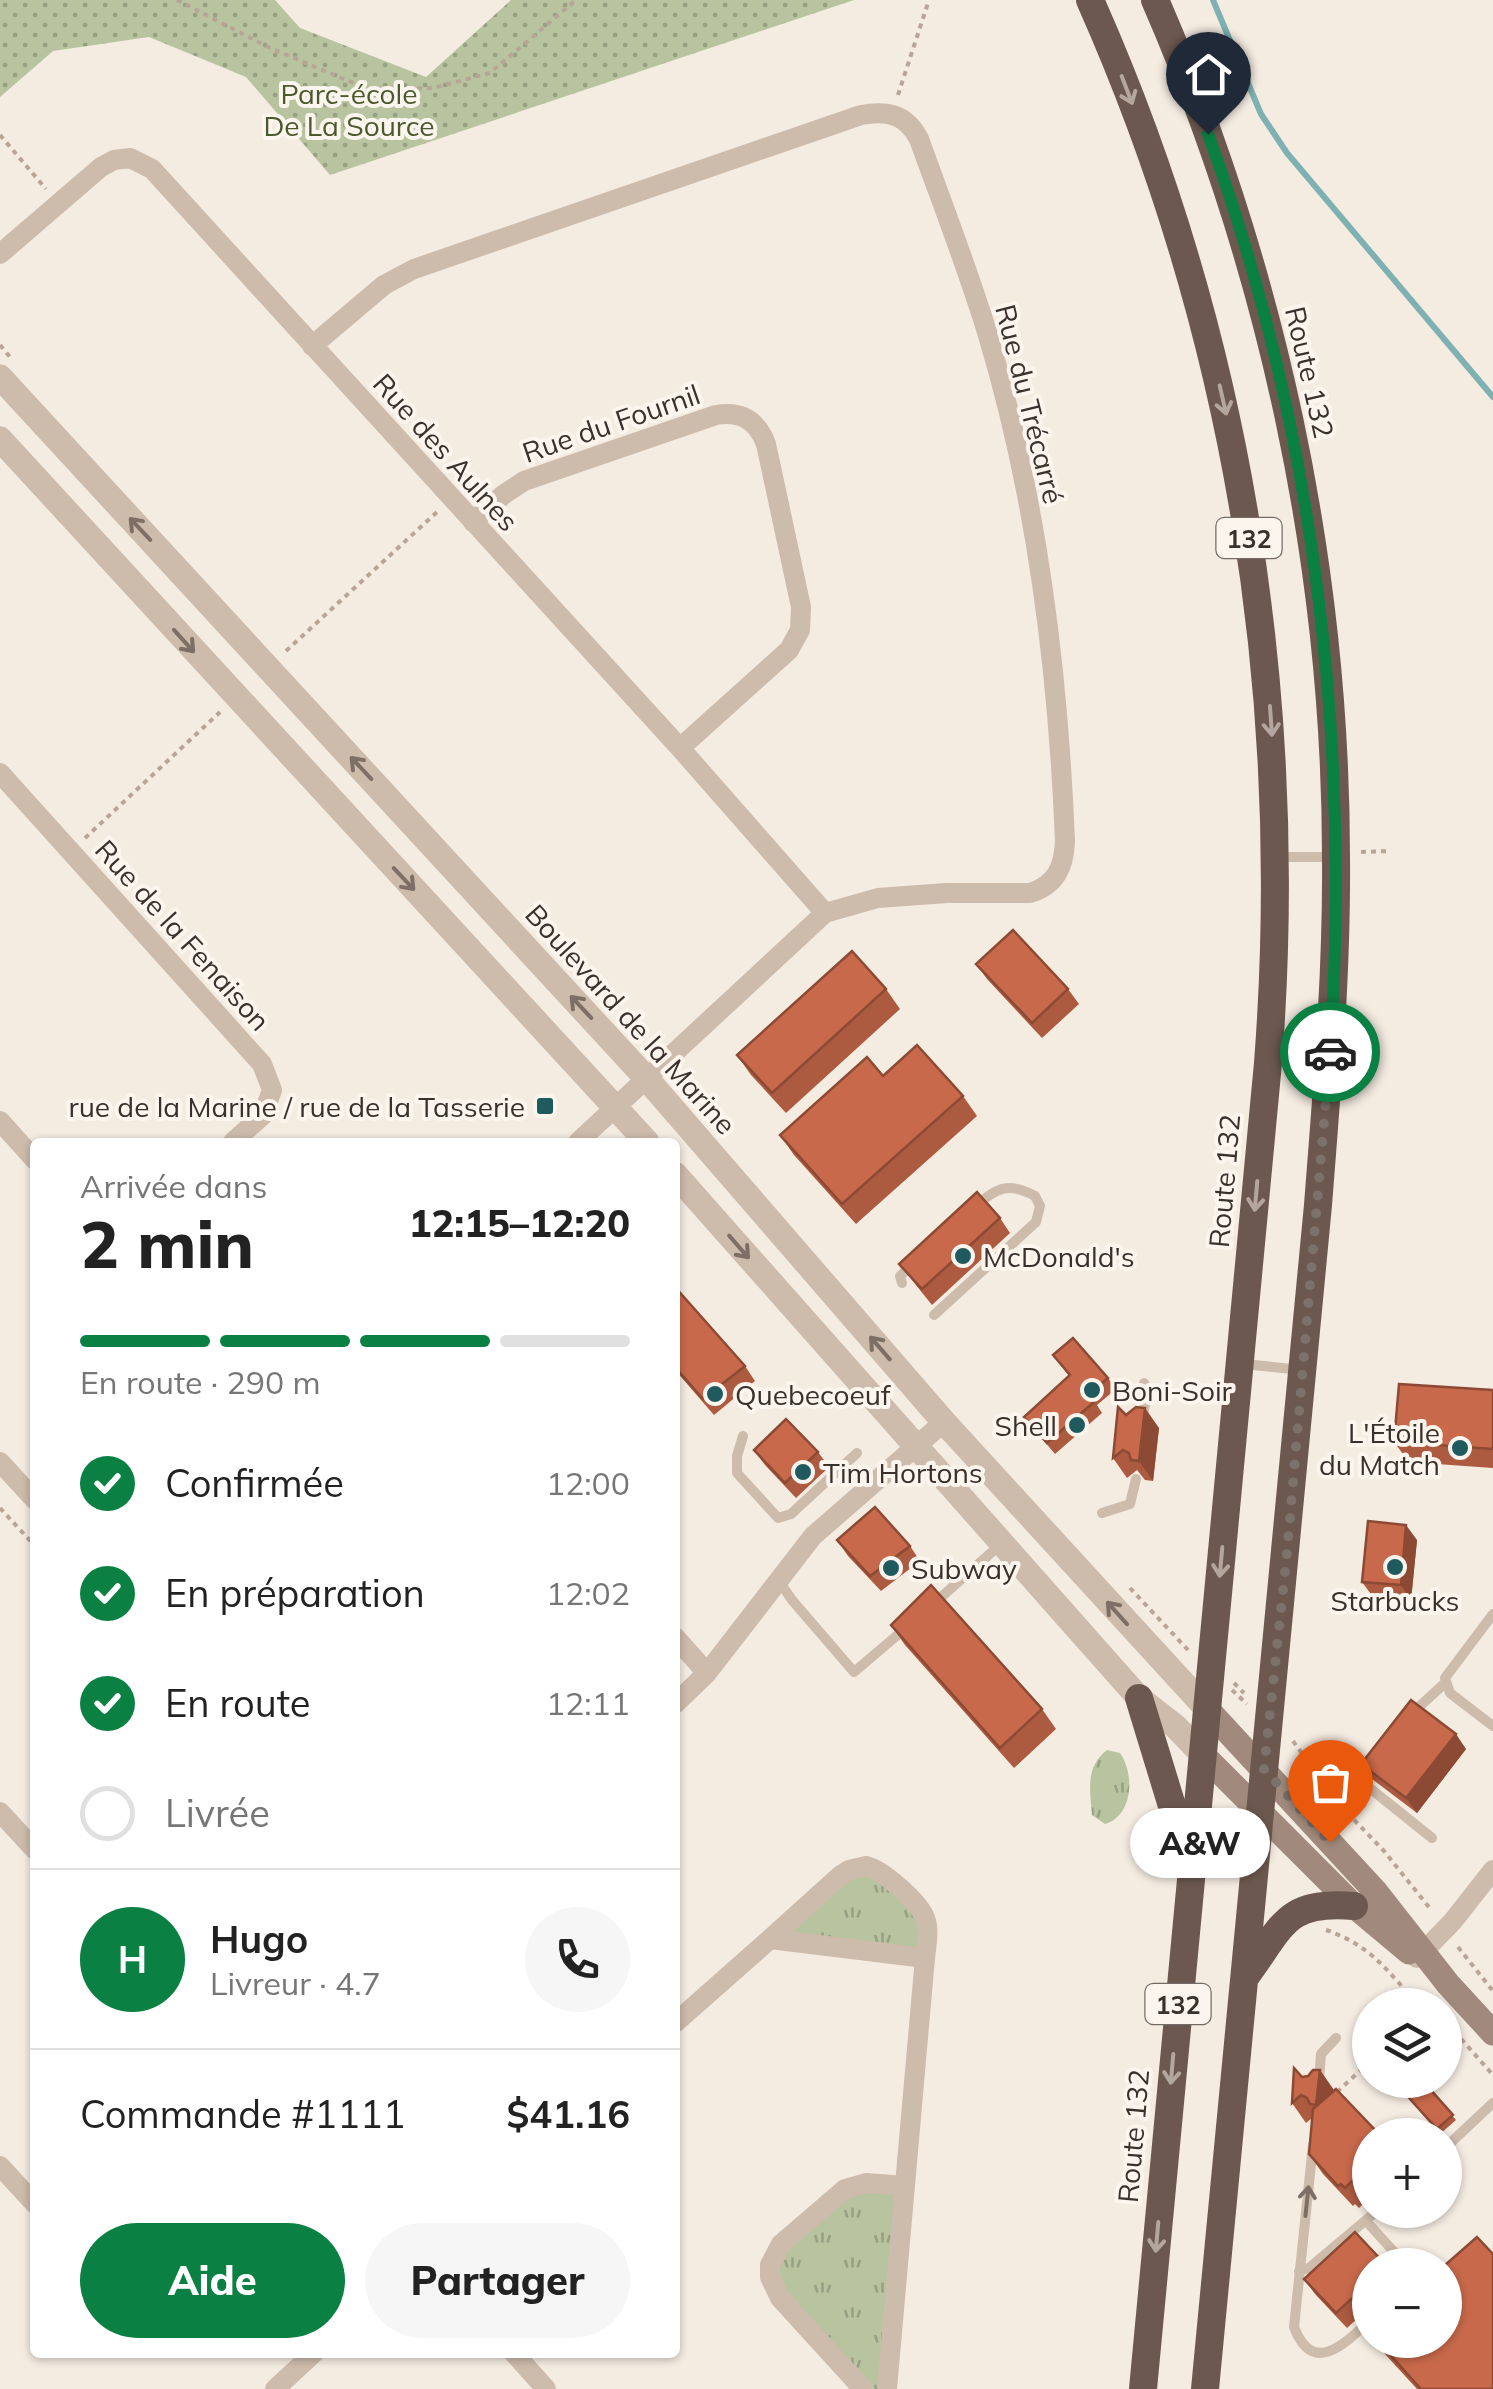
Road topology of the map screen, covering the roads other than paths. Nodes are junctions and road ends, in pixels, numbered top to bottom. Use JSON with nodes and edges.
{"nodes":[{"id":1,"x":1090,"y":0,"type":"edge"},
{"id":2,"x":1155,"y":0,"type":"edge"},
{"id":3,"x":0,"y":254,"type":"edge"},
{"id":4,"x":312,"y":346,"type":"junction"},
{"id":5,"x":0,"y":377,"type":"edge"},
{"id":6,"x":0,"y":439,"type":"edge"},
{"id":7,"x":473,"y":522,"type":"junction"},
{"id":8,"x":680,"y":748,"type":"junction"},
{"id":9,"x":0,"y":772,"type":"edge"},
{"id":10,"x":1336,"y":857,"type":"junction"},
{"id":11,"x":1276,"y":858,"type":"junction"},
{"id":12,"x":825,"y":913,"type":"junction"},
{"id":13,"x":647,"y":1079,"type":"junction"},
{"id":14,"x":616,"y":1107,"type":"junction"},
{"id":15,"x":0,"y":1121,"type":"edge"},
{"id":16,"x":237,"y":1138,"type":"edge"},
{"id":17,"x":582,"y":1138,"type":"edge"},
{"id":18,"x":643,"y":1138,"type":"edge"},
{"id":19,"x":30,"y":1154,"type":"edge"},
{"id":20,"x":680,"y":1180,"type":"edge"},
{"id":21,"x":966,"y":1216,"type":"edge"},
{"id":22,"x":926,"y":1252,"type":"edge"},
{"id":23,"x":902,"y":1283,"type":"edge"},
{"id":24,"x":934,"y":1316,"type":"dead end"},
{"id":25,"x":1240,"y":1364,"type":"junction"},
{"id":26,"x":1303,"y":1370,"type":"junction"},
{"id":27,"x":1144,"y":1383,"type":"dead end"},
{"id":28,"x":944,"y":1422,"type":"junction"},
{"id":29,"x":1142,"y":1426,"type":"edge"},
{"id":30,"x":743,"y":1436,"type":"dead end"},
{"id":31,"x":915,"y":1448,"type":"junction"},
{"id":32,"x":857,"y":1452,"type":"dead end"},
{"id":33,"x":0,"y":1462,"type":"edge"},
{"id":34,"x":1136,"y":1479,"type":"edge"},
{"id":35,"x":30,"y":1495,"type":"edge"},
{"id":36,"x":1102,"y":1513,"type":"dead end"},
{"id":37,"x":1002,"y":1544,"type":"junction"},
{"id":38,"x":778,"y":1580,"type":"junction"},
{"id":39,"x":926,"y":1610,"type":"edge"},
{"id":40,"x":1493,"y":1614,"type":"edge"},
{"id":41,"x":912,"y":1622,"type":"edge"},
{"id":42,"x":680,"y":1643,"type":"edge"},
{"id":43,"x":707,"y":1673,"type":"junction"},
{"id":44,"x":1445,"y":1683,"type":"junction"},
{"id":45,"x":1139,"y":1698,"type":"junction"},
{"id":46,"x":680,"y":1699,"type":"edge"},
{"id":47,"x":1207,"y":1709,"type":"junction"},
{"id":48,"x":1405,"y":1720,"type":"edge"},
{"id":49,"x":1493,"y":1726,"type":"edge"},
{"id":50,"x":1382,"y":1747,"type":"edge"},
{"id":51,"x":1202,"y":1756,"type":"junction"},
{"id":52,"x":1264,"y":1769,"type":"junction"},
{"id":53,"x":0,"y":1812,"type":"edge"},
{"id":54,"x":1260,"y":1813,"type":"junction"},
{"id":55,"x":1432,"y":1838,"type":"dead end"},
{"id":56,"x":30,"y":1845,"type":"edge"},
{"id":57,"x":1190,"y":1867,"type":"junction"},
{"id":58,"x":1493,"y":1870,"type":"edge"},
{"id":59,"x":1354,"y":1906,"type":"junction"},
{"id":60,"x":770,"y":1940,"type":"junction"},
{"id":61,"x":1420,"y":1955,"type":"junction"},
{"id":62,"x":925,"y":1958,"type":"junction"},
{"id":63,"x":1245,"y":1978,"type":"junction"},
{"id":64,"x":680,"y":2019,"type":"edge"},
{"id":65,"x":1493,"y":2033,"type":"edge"},
{"id":66,"x":1336,"y":2038,"type":"dead end"},
{"id":67,"x":1318,"y":2089,"type":"edge"},
{"id":68,"x":1493,"y":2103,"type":"edge"},
{"id":69,"x":1314,"y":2132,"type":"edge"},
{"id":70,"x":1462,"y":2132,"type":"edge"},
{"id":71,"x":0,"y":2166,"type":"edge"},
{"id":72,"x":905,"y":2186,"type":"junction"},
{"id":73,"x":30,"y":2199,"type":"edge"},
{"id":74,"x":1353,"y":2228,"type":"edge"},
{"id":75,"x":1372,"y":2228,"type":"edge"},
{"id":76,"x":1391,"y":2248,"type":"edge"},
{"id":77,"x":1299,"y":2272,"type":"junction"},
{"id":78,"x":1352,"y":2336,"type":"edge"},
{"id":79,"x":309,"y":2358,"type":"edge"},
{"id":80,"x":518,"y":2358,"type":"edge"},
{"id":81,"x":276,"y":2389,"type":"edge"},
{"id":82,"x":546,"y":2389,"type":"edge"},
{"id":83,"x":863,"y":2389,"type":"edge"},
{"id":84,"x":887,"y":2389,"type":"edge"},
{"id":85,"x":1142,"y":2389,"type":"edge"},
{"id":86,"x":1205,"y":2389,"type":"edge"}],
"edges":[{"from":1,"to":11,"type":"highway","name":"Route 132","number":"132","one_way":true},
{"from":2,"to":10,"type":"highway","name":"Route 132","number":"132"},
{"from":3,"to":4,"type":"street","name":"Rue des Aulnes"},
{"from":4,"to":7,"type":"street","name":"Rue des Aulnes"},
{"from":4,"to":12,"type":"street","name":"Rue du Trécarré"},
{"from":13,"to":5,"type":"street","name":"Boulevard de la Marine","one_way":true},
{"from":6,"to":14,"type":"street","one_way":true},
{"from":7,"to":8,"type":"street","name":"Rue des Aulnes"},
{"from":7,"to":8,"type":"street","name":"Rue du Fournil"},
{"from":8,"to":12,"type":"street","name":"Rue des Aulnes"},
{"from":9,"to":16,"type":"street","name":"Rue de la Fenaison"},
{"from":10,"to":11,"type":"lane"},
{"from":10,"to":26,"type":"highway","name":"Route 132","number":"132"},
{"from":11,"to":25,"type":"highway","name":"Route 132","number":"132","one_way":true},
{"from":12,"to":13,"type":"street","name":"Rue du Trécarré"},
{"from":13,"to":14,"type":"street","name":"Rue du Trécarré"},
{"from":28,"to":13,"type":"street","name":"Boulevard de la Marine","one_way":true},
{"from":14,"to":17,"type":"street","name":"Rue du Trécarré"},
{"from":14,"to":18,"type":"street"},
{"from":15,"to":19,"type":"street"},
{"from":20,"to":31,"type":"street","one_way":true},
{"from":21,"to":24,"type":"lane"},
{"from":22,"to":23,"type":"lane"},
{"from":25,"to":26,"type":"lane"},
{"from":25,"to":47,"type":"highway","name":"Route 132","number":"132","one_way":true},
{"from":26,"to":52,"type":"highway","name":"Route 132","number":"132"},
{"from":27,"to":29,"type":"lane"},
{"from":28,"to":31,"type":"street"},
{"from":47,"to":28,"type":"street","name":"Boulevard de la Marine","one_way":true},
{"from":30,"to":32,"type":"lane"},
{"from":31,"to":37,"type":"street"},
{"from":31,"to":38,"type":"street"},
{"from":33,"to":35,"type":"street"},
{"from":34,"to":36,"type":"lane"},
{"from":37,"to":39,"type":"lane"},
{"from":37,"to":45,"type":"street"},
{"from":38,"to":41,"type":"lane"},
{"from":38,"to":43,"type":"street"},
{"from":40,"to":44,"type":"lane"},
{"from":42,"to":43,"type":"street"},
{"from":43,"to":46,"type":"street"},
{"from":44,"to":48,"type":"lane"},
{"from":44,"to":49,"type":"lane"},
{"from":45,"to":51,"type":"street"},
{"from":45,"to":57,"type":"highway"},
{"from":47,"to":51,"type":"highway","name":"Route 132","number":"132"},
{"from":47,"to":52,"type":"main road"},
{"from":50,"to":55,"type":"lane"},
{"from":51,"to":54,"type":"main road"},
{"from":51,"to":57,"type":"highway","name":"Route 132","number":"132"},
{"from":52,"to":54,"type":"highway","name":"Route 132","number":"132"},
{"from":52,"to":61,"type":"main road"},
{"from":53,"to":56,"type":"street"},
{"from":54,"to":59,"type":"main road"},
{"from":54,"to":63,"type":"highway","name":"Route 132","number":"132"},
{"from":57,"to":85,"type":"highway","name":"Route 132","number":"132","one_way":true},
{"from":58,"to":61,"type":"street"},
{"from":59,"to":61,"type":"main road"},
{"from":59,"to":63,"type":"highway"},
{"from":60,"to":62,"type":"street"},
{"from":60,"to":62,"type":"street"},
{"from":60,"to":64,"type":"street"},
{"from":61,"to":65,"type":"main road"},
{"from":62,"to":72,"type":"street"},
{"from":63,"to":86,"type":"highway","name":"Route 132","number":"132"},
{"from":66,"to":67,"type":"lane"},
{"from":68,"to":70,"type":"lane"},
{"from":77,"to":69,"type":"lane","one_way":true},
{"from":71,"to":73,"type":"street"},
{"from":72,"to":83,"type":"street"},
{"from":72,"to":84,"type":"street"},
{"from":74,"to":77,"type":"lane"},
{"from":75,"to":76,"type":"lane"},
{"from":77,"to":78,"type":"lane"},
{"from":79,"to":81,"type":"street"},
{"from":80,"to":82,"type":"street"}]}
